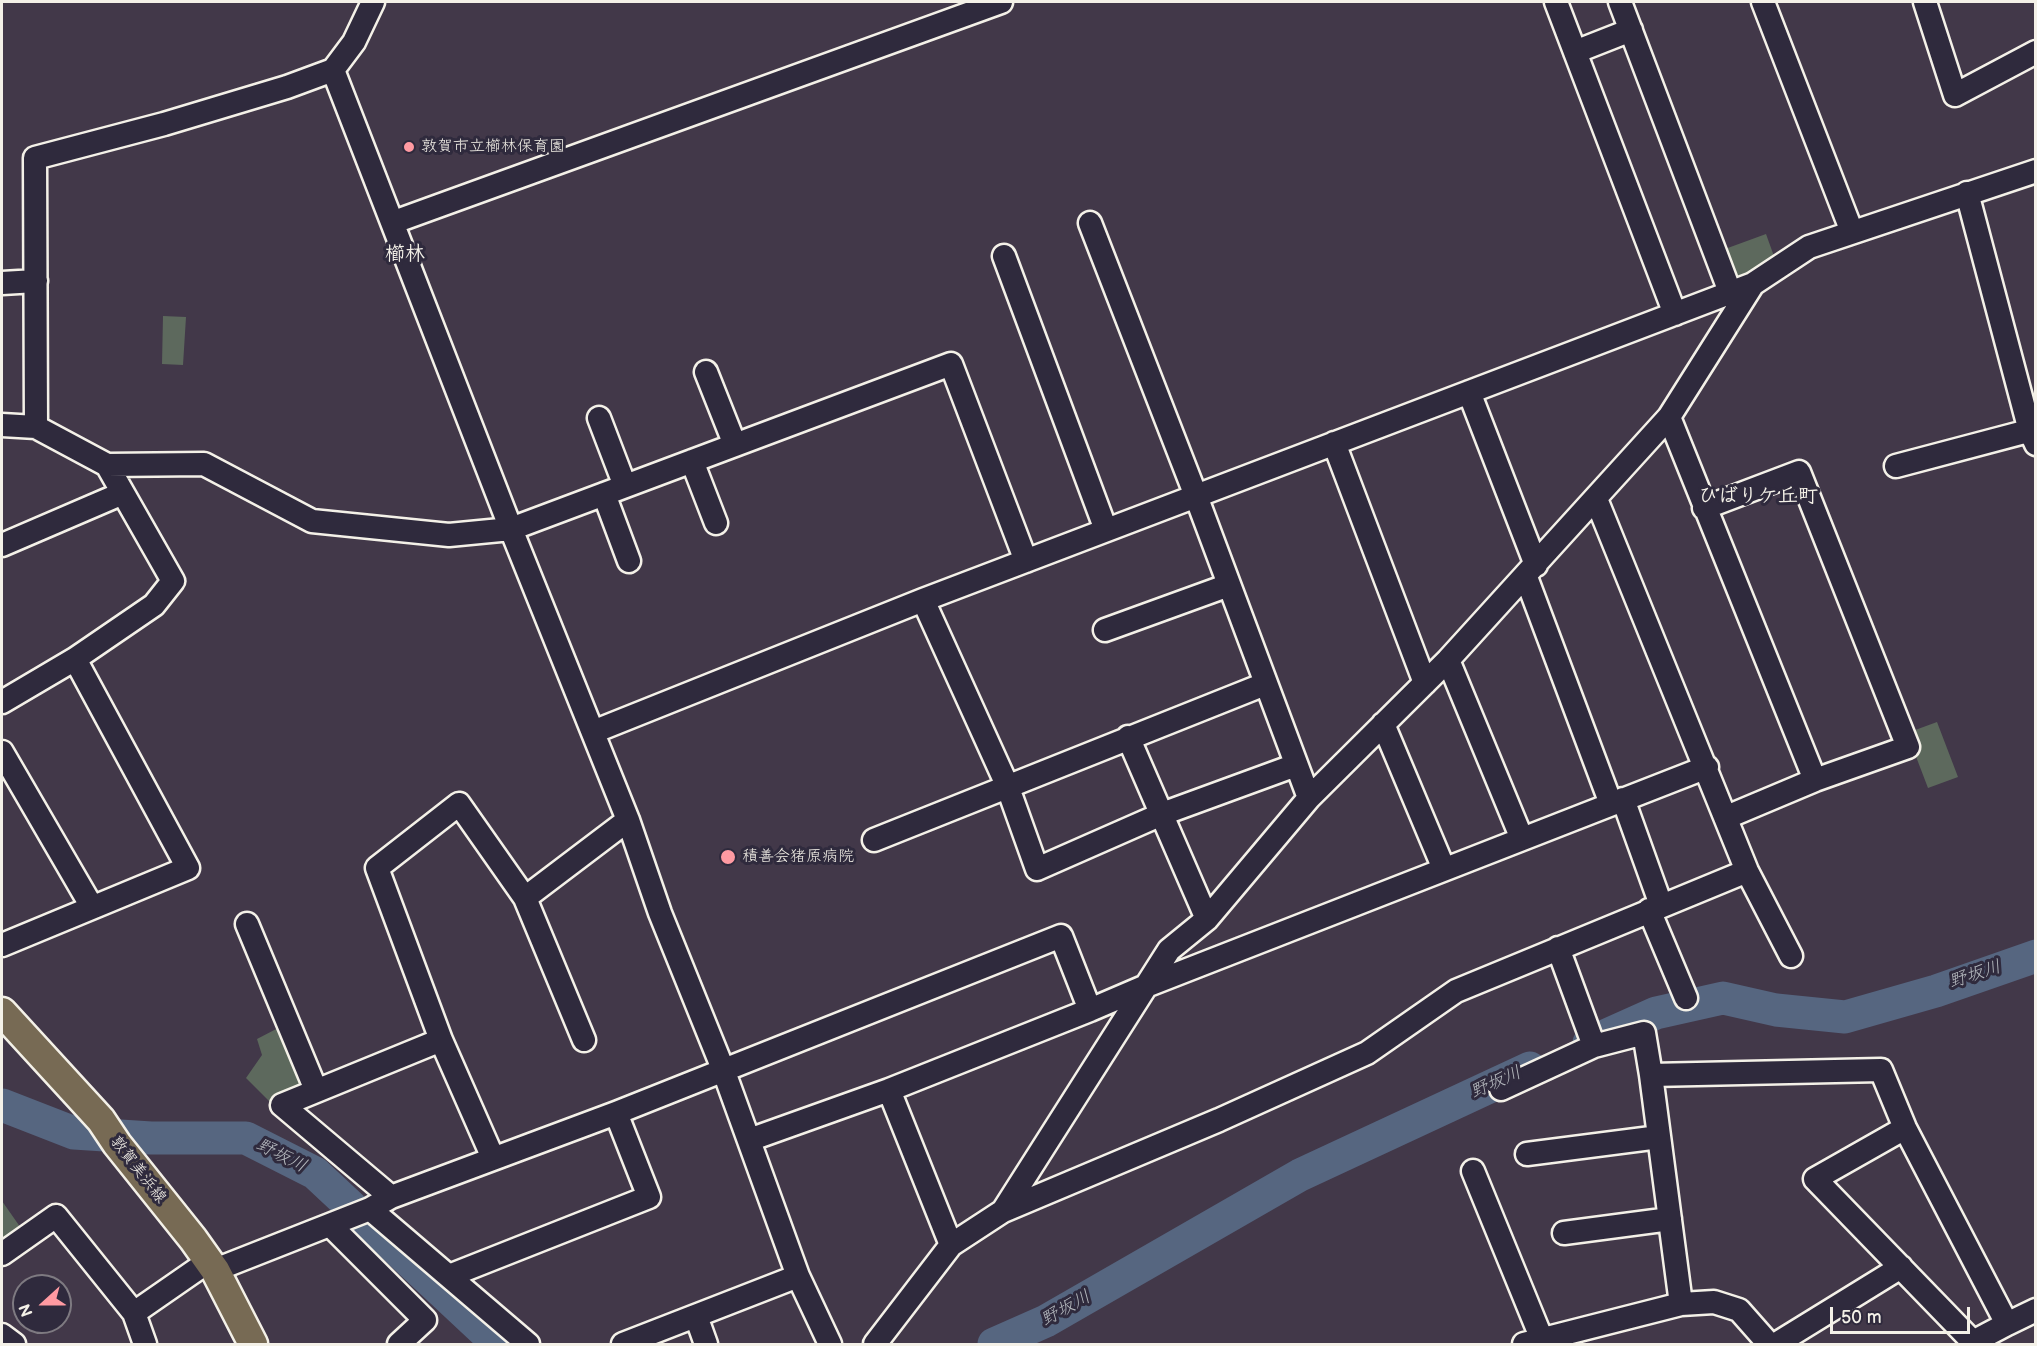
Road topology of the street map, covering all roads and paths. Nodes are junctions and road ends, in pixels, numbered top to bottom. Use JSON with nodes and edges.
{"nodes":[{"id":1,"x":373,"y":2,"type":"edge"},
{"id":2,"x":1001,"y":2,"type":"edge"},
{"id":3,"x":1556,"y":2,"type":"edge"},
{"id":4,"x":1620,"y":2,"type":"edge"},
{"id":5,"x":1763,"y":2,"type":"edge"},
{"id":6,"x":1925,"y":2,"type":"edge"},
{"id":7,"x":1631,"y":30,"type":"junction"},
{"id":8,"x":1575,"y":52,"type":"junction"},
{"id":9,"x":2036,"y":52,"type":"edge"},
{"id":10,"x":333,"y":70,"type":"junction"},
{"id":11,"x":2036,"y":171,"type":"edge"},
{"id":12,"x":1967,"y":193,"type":"junction"},
{"id":13,"x":394,"y":222,"type":"junction"},
{"id":14,"x":1090,"y":223,"type":"dead end"},
{"id":15,"x":1852,"y":232,"type":"junction"},
{"id":16,"x":1004,"y":256,"type":"dead end"},
{"id":17,"x":36,"y":281,"type":"junction"},
{"id":18,"x":2,"y":283,"type":"edge"},
{"id":19,"x":1753,"y":284,"type":"junction"},
{"id":20,"x":1730,"y":292,"type":"junction"},
{"id":21,"x":1675,"y":314,"type":"junction"},
{"id":22,"x":706,"y":372,"type":"dead end"},
{"id":23,"x":1469,"y":392,"type":"junction"},
{"id":24,"x":1669,"y":417,"type":"junction"},
{"id":25,"x":599,"y":418,"type":"dead end"},
{"id":26,"x":2,"y":425,"type":"edge"},
{"id":27,"x":36,"y":427,"type":"junction"},
{"id":28,"x":2034,"y":434,"type":"edge"},
{"id":29,"x":1334,"y":443,"type":"junction"},
{"id":30,"x":735,"y":445,"type":"junction"},
{"id":31,"x":692,"y":461,"type":"junction"},
{"id":32,"x":107,"y":465,"type":"junction"},
{"id":33,"x":1896,"y":466,"type":"dead end"},
{"id":34,"x":615,"y":490,"type":"junction"},
{"id":35,"x":123,"y":493,"type":"junction"},
{"id":36,"x":1196,"y":496,"type":"junction"},
{"id":37,"x":1596,"y":499,"type":"junction"},
{"id":38,"x":1704,"y":508,"type":"junction"},
{"id":39,"x":716,"y":523,"type":"dead end"},
{"id":40,"x":511,"y":529,"type":"junction"},
{"id":41,"x":1106,"y":530,"type":"junction"},
{"id":42,"x":2,"y":545,"type":"edge"},
{"id":43,"x":629,"y":561,"type":"dead end"},
{"id":44,"x":1026,"y":561,"type":"junction"},
{"id":45,"x":1531,"y":571,"type":"junction"},
{"id":46,"x":1229,"y":585,"type":"junction"},
{"id":47,"x":923,"y":600,"type":"junction"},
{"id":48,"x":1105,"y":630,"type":"dead end"},
{"id":49,"x":75,"y":659,"type":"junction"},
{"id":50,"x":1448,"y":660,"type":"junction"},
{"id":51,"x":1425,"y":683,"type":"junction"},
{"id":52,"x":1265,"y":684,"type":"junction"},
{"id":53,"x":2,"y":702,"type":"edge"},
{"id":54,"x":1383,"y":724,"type":"junction"},
{"id":55,"x":593,"y":732,"type":"junction"},
{"id":56,"x":1128,"y":737,"type":"junction"},
{"id":57,"x":2,"y":752,"type":"edge"},
{"id":58,"x":1296,"y":765,"type":"junction"},
{"id":59,"x":1707,"y":767,"type":"junction"},
{"id":60,"x":1815,"y":780,"type":"junction"},
{"id":61,"x":1007,"y":785,"type":"junction"},
{"id":62,"x":1308,"y":798,"type":"junction"},
{"id":63,"x":1617,"y":802,"type":"junction"},
{"id":64,"x":1162,"y":814,"type":"junction"},
{"id":65,"x":1727,"y":817,"type":"junction"},
{"id":66,"x":628,"y":820,"type":"junction"},
{"id":67,"x":1522,"y":839,"type":"junction"},
{"id":68,"x":874,"y":840,"type":"dead end"},
{"id":69,"x":1444,"y":869,"type":"junction"},
{"id":70,"x":1747,"y":870,"type":"junction"},
{"id":71,"x":525,"y":898,"type":"junction"},
{"id":72,"x":92,"y":907,"type":"junction"},
{"id":73,"x":1655,"y":908,"type":"junction"},
{"id":74,"x":1207,"y":919,"type":"junction"},
{"id":75,"x":247,"y":924,"type":"dead end"},
{"id":76,"x":2,"y":945,"type":"edge"},
{"id":77,"x":1557,"y":948,"type":"junction"},
{"id":78,"x":1791,"y":956,"type":"dead end"},
{"id":79,"x":1146,"y":986,"type":"junction"},
{"id":80,"x":1686,"y":998,"type":"dead end"},
{"id":81,"x":1090,"y":1010,"type":"junction"},
{"id":82,"x":2,"y":1012,"type":"edge"},
{"id":83,"x":441,"y":1040,"type":"junction"},
{"id":84,"x":584,"y":1040,"type":"dead end"},
{"id":85,"x":1594,"y":1046,"type":"junction"},
{"id":86,"x":723,"y":1069,"type":"junction"},
{"id":87,"x":1651,"y":1075,"type":"junction"},
{"id":88,"x":1501,"y":1089,"type":"dead end"},
{"id":89,"x":316,"y":1090,"type":"junction"},
{"id":90,"x":889,"y":1090,"type":"junction"},
{"id":91,"x":616,"y":1113,"type":"junction"},
{"id":92,"x":1905,"y":1128,"type":"junction"},
{"id":93,"x":1659,"y":1137,"type":"junction"},
{"id":94,"x":749,"y":1140,"type":"junction"},
{"id":95,"x":1527,"y":1154,"type":"dead end"},
{"id":96,"x":493,"y":1158,"type":"junction"},
{"id":97,"x":1473,"y":1171,"type":"dead end"},
{"id":98,"x":391,"y":1197,"type":"junction"},
{"id":99,"x":370,"y":1209,"type":"junction"},
{"id":100,"x":1003,"y":1211,"type":"junction"},
{"id":101,"x":1670,"y":1219,"type":"junction"},
{"id":102,"x":330,"y":1225,"type":"junction"},
{"id":103,"x":1564,"y":1233,"type":"dead end"},
{"id":104,"x":951,"y":1245,"type":"junction"},
{"id":105,"x":2,"y":1254,"type":"edge"},
{"id":106,"x":212,"y":1266,"type":"junction"},
{"id":107,"x":1900,"y":1267,"type":"junction"},
{"id":108,"x":449,"y":1276,"type":"junction"},
{"id":109,"x":798,"y":1276,"type":"junction"},
{"id":110,"x":1682,"y":1304,"type":"junction"},
{"id":111,"x":2036,"y":1310,"type":"edge"},
{"id":112,"x":134,"y":1313,"type":"junction"},
{"id":113,"x":696,"y":1316,"type":"junction"},
{"id":114,"x":2007,"y":1324,"type":"junction"},
{"id":115,"x":2,"y":1335,"type":"edge"},
{"id":116,"x":1533,"y":1343,"type":"edge"},
{"id":117,"x":1973,"y":1343,"type":"edge"},
{"id":118,"x":14,"y":1344,"type":"edge"},
{"id":119,"x":145,"y":1344,"type":"edge"},
{"id":120,"x":253,"y":1344,"type":"edge"},
{"id":121,"x":399,"y":1344,"type":"edge"},
{"id":122,"x":528,"y":1344,"type":"edge"},
{"id":123,"x":623,"y":1344,"type":"edge"},
{"id":124,"x":706,"y":1344,"type":"edge"},
{"id":125,"x":830,"y":1344,"type":"edge"},
{"id":126,"x":875,"y":1344,"type":"edge"},
{"id":127,"x":1769,"y":1344,"type":"edge"},
{"id":128,"x":1776,"y":1344,"type":"edge"}],
"edges":[{"from":1,"to":10,"type":"street"},
{"from":2,"to":13,"type":"street"},
{"from":3,"to":8,"type":"street"},
{"from":4,"to":7,"type":"street"},
{"from":5,"to":15,"type":"street"},
{"from":6,"to":9,"type":"street"},
{"from":7,"to":8,"type":"street"},
{"from":7,"to":20,"type":"street"},
{"from":8,"to":21,"type":"street"},
{"from":10,"to":13,"type":"street"},
{"from":10,"to":17,"type":"street"},
{"from":11,"to":12,"type":"street"},
{"from":12,"to":15,"type":"street"},
{"from":12,"to":28,"type":"street"},
{"from":13,"to":40,"type":"street"},
{"from":14,"to":36,"type":"street"},
{"from":15,"to":19,"type":"street"},
{"from":16,"to":41,"type":"street"},
{"from":17,"to":18,"type":"street"},
{"from":17,"to":27,"type":"street"},
{"from":19,"to":20,"type":"street"},
{"from":19,"to":24,"type":"street"},
{"from":20,"to":21,"type":"street"},
{"from":21,"to":23,"type":"street"},
{"from":22,"to":30,"type":"street"},
{"from":23,"to":29,"type":"street"},
{"from":23,"to":45,"type":"street"},
{"from":24,"to":37,"type":"street"},
{"from":24,"to":38,"type":"street"},
{"from":25,"to":34,"type":"street"},
{"from":26,"to":27,"type":"street"},
{"from":27,"to":32,"type":"street"},
{"from":28,"to":33,"type":"street"},
{"from":29,"to":36,"type":"street"},
{"from":29,"to":51,"type":"street"},
{"from":30,"to":31,"type":"street"},
{"from":30,"to":44,"type":"street"},
{"from":31,"to":34,"type":"street"},
{"from":31,"to":39,"type":"street"},
{"from":32,"to":35,"type":"street"},
{"from":32,"to":40,"type":"street"},
{"from":34,"to":40,"type":"street"},
{"from":34,"to":43,"type":"street"},
{"from":35,"to":42,"type":"street"},
{"from":35,"to":49,"type":"street"},
{"from":36,"to":41,"type":"street"},
{"from":36,"to":46,"type":"street"},
{"from":37,"to":45,"type":"street"},
{"from":37,"to":59,"type":"street"},
{"from":38,"to":60,"type":"street"},
{"from":38,"to":60,"type":"street"},
{"from":40,"to":55,"type":"street"},
{"from":41,"to":44,"type":"street"},
{"from":44,"to":47,"type":"street"},
{"from":45,"to":50,"type":"street"},
{"from":45,"to":63,"type":"street"},
{"from":46,"to":48,"type":"street"},
{"from":46,"to":52,"type":"street"},
{"from":47,"to":55,"type":"street"},
{"from":47,"to":61,"type":"street"},
{"from":49,"to":53,"type":"street"},
{"from":49,"to":72,"type":"street"},
{"from":50,"to":51,"type":"street"},
{"from":50,"to":67,"type":"street"},
{"from":51,"to":54,"type":"street"},
{"from":52,"to":56,"type":"street"},
{"from":52,"to":58,"type":"street"},
{"from":54,"to":62,"type":"street"},
{"from":54,"to":69,"type":"street"},
{"from":55,"to":66,"type":"street"},
{"from":56,"to":61,"type":"street"},
{"from":56,"to":64,"type":"street"},
{"from":57,"to":72,"type":"street"},
{"from":58,"to":62,"type":"street"},
{"from":58,"to":64,"type":"street"},
{"from":59,"to":63,"type":"street"},
{"from":59,"to":65,"type":"street"},
{"from":60,"to":65,"type":"street"},
{"from":61,"to":64,"type":"street"},
{"from":61,"to":68,"type":"street"},
{"from":62,"to":74,"type":"street"},
{"from":63,"to":67,"type":"street"},
{"from":63,"to":73,"type":"street"},
{"from":64,"to":74,"type":"street"},
{"from":65,"to":70,"type":"street"},
{"from":66,"to":71,"type":"street"},
{"from":66,"to":86,"type":"street"},
{"from":67,"to":69,"type":"street"},
{"from":69,"to":79,"type":"street"},
{"from":70,"to":73,"type":"street"},
{"from":70,"to":78,"type":"street"},
{"from":71,"to":83,"type":"street"},
{"from":71,"to":84,"type":"street"},
{"from":72,"to":76,"type":"street"},
{"from":73,"to":77,"type":"street"},
{"from":73,"to":80,"type":"street"},
{"from":74,"to":79,"type":"street"},
{"from":75,"to":89,"type":"street"},
{"from":77,"to":85,"type":"street"},
{"from":77,"to":100,"type":"street"},
{"from":79,"to":81,"type":"street"},
{"from":79,"to":100,"type":"street"},
{"from":81,"to":86,"type":"street"},
{"from":81,"to":90,"type":"street"},
{"from":82,"to":106,"type":"main road","name":"敦賀美浜線"},
{"from":83,"to":89,"type":"street"},
{"from":83,"to":96,"type":"street"},
{"from":85,"to":87,"type":"street"},
{"from":85,"to":88,"type":"street"},
{"from":86,"to":91,"type":"street"},
{"from":86,"to":94,"type":"street"},
{"from":87,"to":92,"type":"street"},
{"from":87,"to":93,"type":"street"},
{"from":89,"to":98,"type":"street"},
{"from":90,"to":94,"type":"street"},
{"from":90,"to":104,"type":"street"},
{"from":91,"to":96,"type":"street"},
{"from":91,"to":108,"type":"street"},
{"from":92,"to":107,"type":"street"},
{"from":92,"to":114,"type":"street"},
{"from":93,"to":95,"type":"street"},
{"from":93,"to":101,"type":"street"},
{"from":94,"to":109,"type":"street"},
{"from":96,"to":98,"type":"street"},
{"from":97,"to":116,"type":"street"},
{"from":98,"to":99,"type":"street"},
{"from":99,"to":102,"type":"street"},
{"from":99,"to":108,"type":"street"},
{"from":100,"to":104,"type":"street"},
{"from":101,"to":103,"type":"street"},
{"from":101,"to":110,"type":"street"},
{"from":102,"to":106,"type":"street"},
{"from":102,"to":121,"type":"street"},
{"from":104,"to":126,"type":"street"},
{"from":105,"to":112,"type":"street"},
{"from":106,"to":112,"type":"street"},
{"from":106,"to":120,"type":"main road","name":"敦賀美浜線"},
{"from":107,"to":117,"type":"street"},
{"from":107,"to":128,"type":"street"},
{"from":108,"to":122,"type":"street"},
{"from":109,"to":113,"type":"street"},
{"from":109,"to":125,"type":"street"},
{"from":110,"to":116,"type":"street"},
{"from":110,"to":127,"type":"street"},
{"from":111,"to":114,"type":"street"},
{"from":112,"to":119,"type":"street"},
{"from":113,"to":123,"type":"street"},
{"from":113,"to":124,"type":"street"},
{"from":114,"to":117,"type":"street"},
{"from":115,"to":118,"type":"street"}]}
